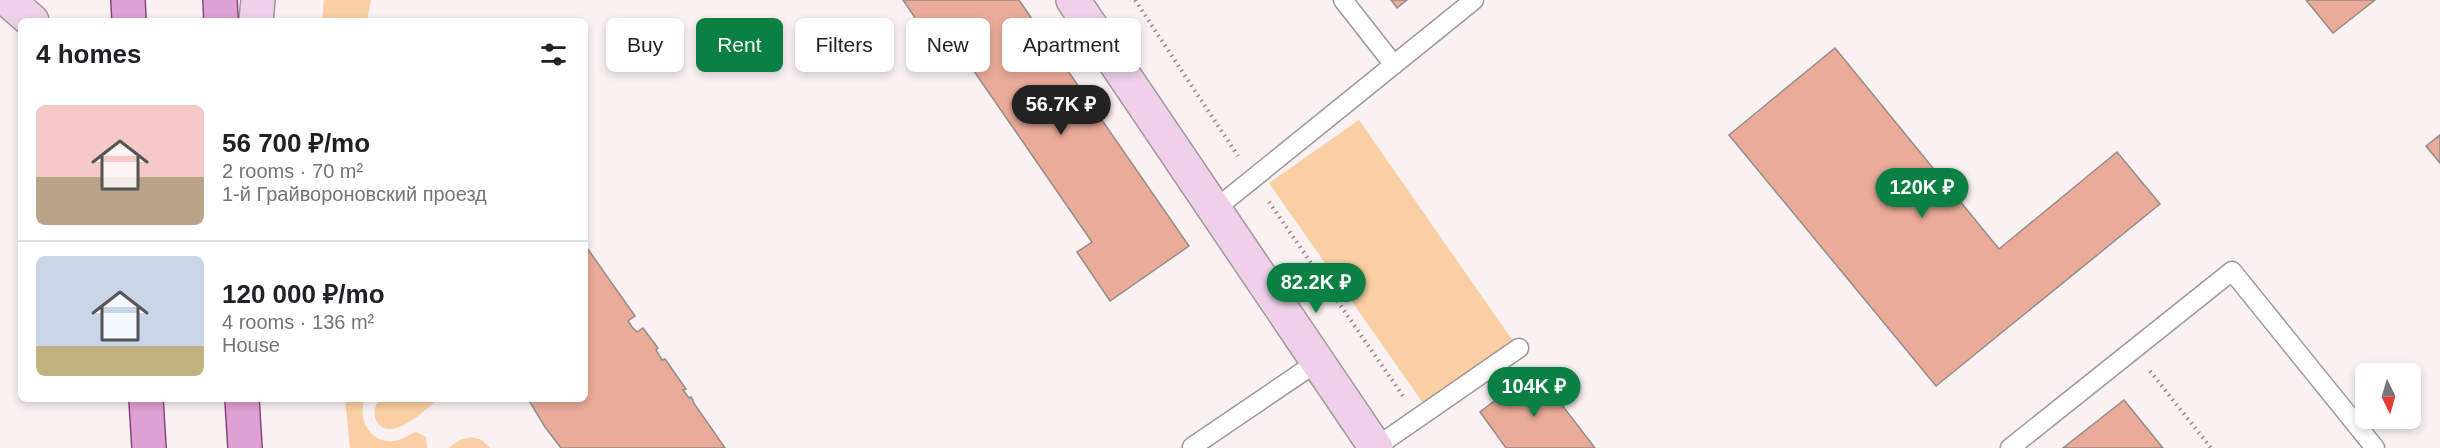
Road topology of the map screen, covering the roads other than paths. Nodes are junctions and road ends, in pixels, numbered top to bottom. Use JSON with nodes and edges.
{"nodes":[{"id":1,"x":8,"y":0,"type":"edge"},
{"id":2,"x":128,"y":0,"type":"edge"},
{"id":3,"x":220,"y":0,"type":"edge"},
{"id":4,"x":258,"y":0,"type":"edge"},
{"id":5,"x":1073,"y":0,"type":"edge"},
{"id":6,"x":1343,"y":0,"type":"edge"},
{"id":7,"x":1474,"y":0,"type":"edge"},
{"id":8,"x":29,"y":18,"type":"edge"},
{"id":9,"x":129,"y":18,"type":"edge"},
{"id":10,"x":221,"y":18,"type":"edge"},
{"id":11,"x":256,"y":18,"type":"edge"},
{"id":12,"x":1394,"y":65,"type":"junction"},
{"id":13,"x":1214,"y":210,"type":"junction"},
{"id":14,"x":1519,"y":348,"type":"dead end"},
{"id":15,"x":1317,"y":362,"type":"junction"},
{"id":16,"x":131,"y":402,"type":"edge"},
{"id":17,"x":146,"y":402,"type":"edge"},
{"id":18,"x":242,"y":402,"type":"edge"},
{"id":19,"x":1192,"y":447,"type":"edge"},
{"id":20,"x":139,"y":448,"type":"edge"},
{"id":21,"x":149,"y":448,"type":"edge"},
{"id":22,"x":245,"y":448,"type":"edge"},
{"id":23,"x":1376,"y":448,"type":"edge"},
{"id":24,"x":2010,"y":448,"type":"edge"},
{"id":25,"x":2375,"y":448,"type":"edge"}],
"edges":[{"from":1,"to":8,"type":"main road"},
{"from":2,"to":9,"type":"main road"},
{"from":3,"to":10,"type":"main road"},
{"from":4,"to":11,"type":"main road"},
{"from":5,"to":13,"type":"main road"},
{"from":6,"to":12,"type":"lane"},
{"from":7,"to":12,"type":"lane"},
{"from":12,"to":13,"type":"lane"},
{"from":13,"to":15,"type":"main road"},
{"from":14,"to":23,"type":"lane"},
{"from":15,"to":19,"type":"lane"},
{"from":15,"to":23,"type":"main road"},
{"from":16,"to":20,"type":"main road"},
{"from":17,"to":21,"type":"main road"},
{"from":18,"to":22,"type":"main road"},
{"from":24,"to":25,"type":"lane"}]}
